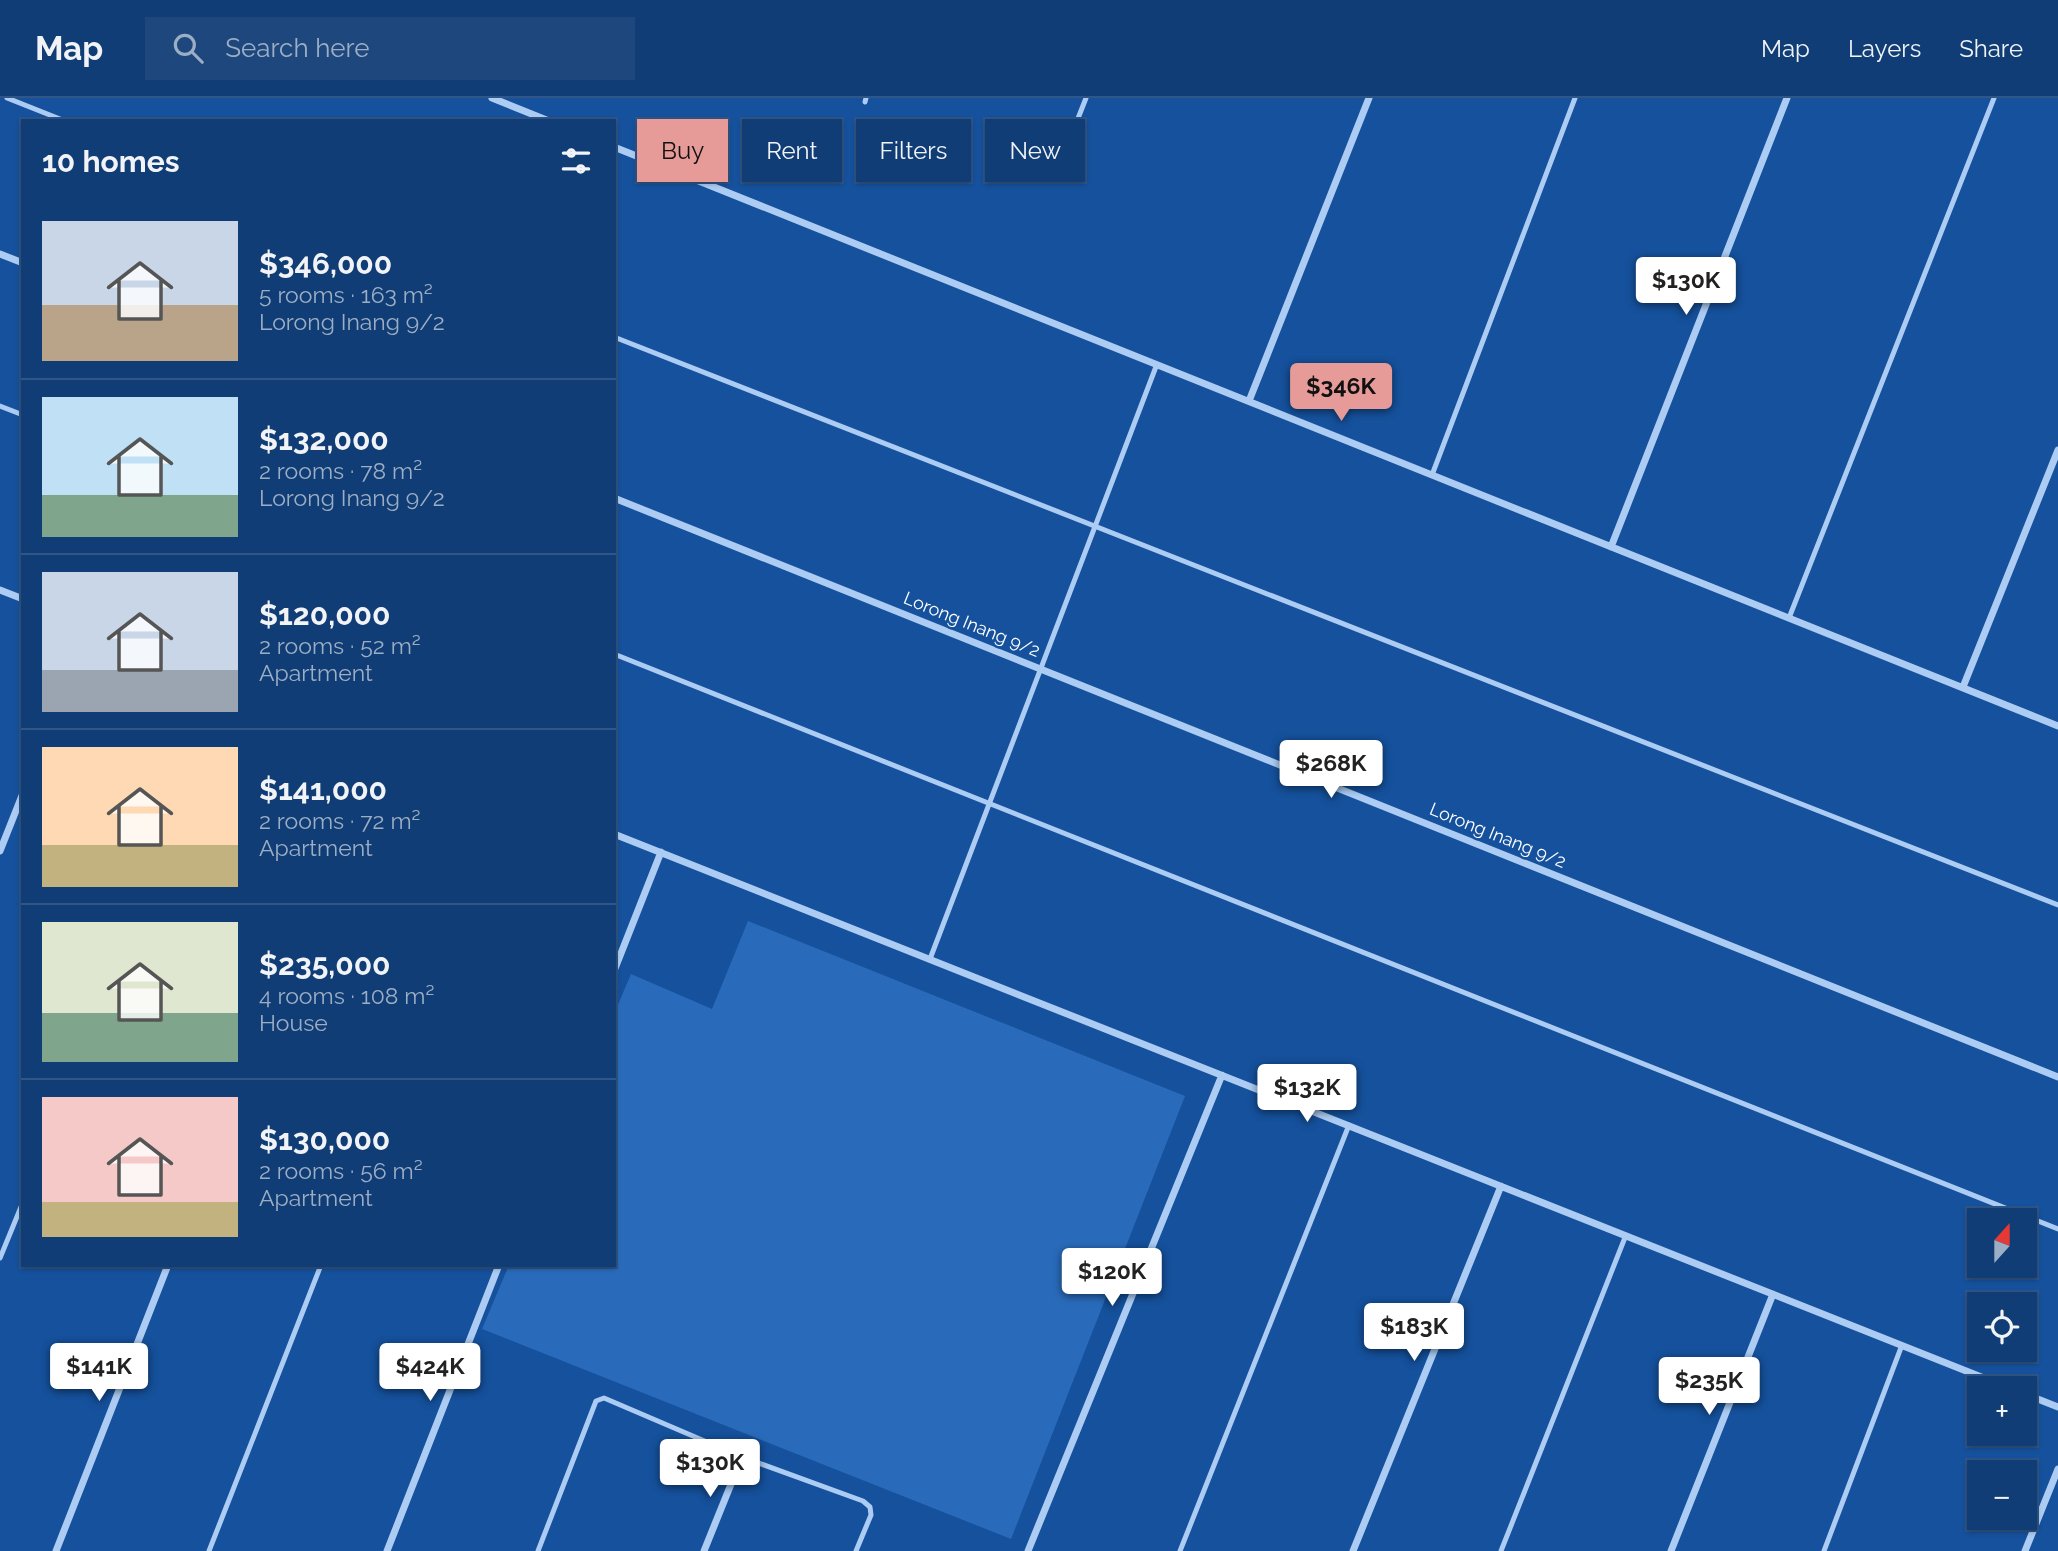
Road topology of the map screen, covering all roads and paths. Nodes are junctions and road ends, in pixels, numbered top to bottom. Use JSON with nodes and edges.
{"nodes":[{"id":1,"x":7,"y":98,"type":"edge"},
{"id":2,"x":492,"y":98,"type":"edge"},
{"id":3,"x":1086,"y":98,"type":"edge"},
{"id":4,"x":1369,"y":98,"type":"edge"},
{"id":5,"x":1575,"y":98,"type":"edge"},
{"id":6,"x":1787,"y":98,"type":"edge"},
{"id":7,"x":1994,"y":98,"type":"edge"},
{"id":8,"x":60,"y":119,"type":"edge"},
{"id":9,"x":544,"y":119,"type":"edge"},
{"id":10,"x":1078,"y":119,"type":"edge"},
{"id":11,"x":616,"y":148,"type":"edge"},
{"id":12,"x":0,"y":254,"type":"edge"},
{"id":13,"x":21,"y":262,"type":"edge"},
{"id":14,"x":616,"y":338,"type":"edge"},
{"id":15,"x":1157,"y":364,"type":"junction"},
{"id":16,"x":1249,"y":401,"type":"junction"},
{"id":17,"x":0,"y":406,"type":"edge"},
{"id":18,"x":21,"y":414,"type":"edge"},
{"id":19,"x":2058,"y":450,"type":"edge"},
{"id":20,"x":1432,"y":475,"type":"junction"},
{"id":21,"x":616,"y":499,"type":"edge"},
{"id":22,"x":1096,"y":525,"type":"junction"},
{"id":23,"x":1611,"y":547,"type":"junction"},
{"id":24,"x":0,"y":590,"type":"edge"},
{"id":25,"x":21,"y":598,"type":"edge"},
{"id":26,"x":1789,"y":618,"type":"junction"},
{"id":27,"x":616,"y":655,"type":"edge"},
{"id":28,"x":1041,"y":668,"type":"junction"},
{"id":29,"x":1964,"y":687,"type":"junction"},
{"id":30,"x":2058,"y":726,"type":"edge"},
{"id":31,"x":21,"y":798,"type":"edge"},
{"id":32,"x":989,"y":804,"type":"junction"},
{"id":33,"x":616,"y":835,"type":"edge"},
{"id":34,"x":0,"y":851,"type":"edge"},
{"id":35,"x":661,"y":852,"type":"junction"},
{"id":36,"x":2058,"y":905,"type":"edge"},
{"id":37,"x":930,"y":959,"type":"junction"},
{"id":38,"x":616,"y":966,"type":"edge"},
{"id":39,"x":1222,"y":1075,"type":"junction"},
{"id":40,"x":2058,"y":1077,"type":"edge"},
{"id":41,"x":1349,"y":1125,"type":"junction"},
{"id":42,"x":1501,"y":1186,"type":"junction"},
{"id":43,"x":21,"y":1207,"type":"edge"},
{"id":44,"x":2058,"y":1229,"type":"edge"},
{"id":45,"x":1626,"y":1235,"type":"junction"},
{"id":46,"x":0,"y":1258,"type":"edge"},
{"id":47,"x":167,"y":1267,"type":"edge"},
{"id":48,"x":320,"y":1267,"type":"edge"},
{"id":49,"x":498,"y":1267,"type":"edge"},
{"id":50,"x":1773,"y":1294,"type":"junction"},
{"id":51,"x":1902,"y":1345,"type":"junction"},
{"id":52,"x":1980,"y":1376,"type":"edge"},
{"id":53,"x":2037,"y":1399,"type":"edge"},
{"id":54,"x":2058,"y":1407,"type":"edge"},
{"id":55,"x":742,"y":1457,"type":"junction"},
{"id":56,"x":2058,"y":1469,"type":"edge"},
{"id":57,"x":57,"y":1551,"type":"edge"},
{"id":58,"x":209,"y":1551,"type":"edge"},
{"id":59,"x":387,"y":1551,"type":"edge"},
{"id":60,"x":538,"y":1551,"type":"edge"},
{"id":61,"x":704,"y":1551,"type":"edge"},
{"id":62,"x":856,"y":1551,"type":"edge"},
{"id":63,"x":1028,"y":1551,"type":"edge"},
{"id":64,"x":1180,"y":1551,"type":"edge"},
{"id":65,"x":1353,"y":1551,"type":"edge"},
{"id":66,"x":1502,"y":1551,"type":"edge"},
{"id":67,"x":1671,"y":1551,"type":"edge"},
{"id":68,"x":1824,"y":1551,"type":"edge"},
{"id":69,"x":2025,"y":1551,"type":"edge"}],
"edges":[{"from":1,"to":8,"type":"lane"},
{"from":2,"to":9,"type":"street"},
{"from":3,"to":10,"type":"lane"},
{"from":4,"to":16,"type":"street"},
{"from":5,"to":20,"type":"lane"},
{"from":6,"to":23,"type":"street"},
{"from":7,"to":26,"type":"lane"},
{"from":11,"to":15,"type":"street"},
{"from":12,"to":13,"type":"street"},
{"from":14,"to":22,"type":"lane"},
{"from":15,"to":16,"type":"street"},
{"from":15,"to":22,"type":"lane"},
{"from":16,"to":20,"type":"street"},
{"from":17,"to":18,"type":"lane"},
{"from":19,"to":29,"type":"street"},
{"from":20,"to":23,"type":"street"},
{"from":21,"to":28,"type":"street","name":"Lorong Inang 9/2"},
{"from":22,"to":28,"type":"lane"},
{"from":22,"to":36,"type":"lane"},
{"from":23,"to":26,"type":"street"},
{"from":24,"to":25,"type":"street"},
{"from":26,"to":29,"type":"street"},
{"from":27,"to":32,"type":"lane"},
{"from":28,"to":32,"type":"lane"},
{"from":28,"to":40,"type":"street","name":"Lorong Inang 9/2"},
{"from":29,"to":30,"type":"street"},
{"from":31,"to":34,"type":"street"},
{"from":32,"to":37,"type":"lane"},
{"from":32,"to":44,"type":"lane"},
{"from":33,"to":35,"type":"street"},
{"from":35,"to":37,"type":"street"},
{"from":35,"to":38,"type":"street"},
{"from":37,"to":39,"type":"street"},
{"from":39,"to":41,"type":"street"},
{"from":39,"to":63,"type":"street"},
{"from":41,"to":42,"type":"street"},
{"from":41,"to":64,"type":"lane"},
{"from":42,"to":45,"type":"street"},
{"from":42,"to":65,"type":"street"},
{"from":43,"to":46,"type":"lane"},
{"from":45,"to":50,"type":"street"},
{"from":45,"to":66,"type":"lane"},
{"from":47,"to":57,"type":"street"},
{"from":48,"to":58,"type":"lane"},
{"from":49,"to":59,"type":"street"},
{"from":50,"to":51,"type":"street"},
{"from":50,"to":67,"type":"street"},
{"from":51,"to":52,"type":"street"},
{"from":51,"to":68,"type":"lane"},
{"from":53,"to":54,"type":"street"},
{"from":55,"to":60,"type":"lane"},
{"from":55,"to":61,"type":"street"},
{"from":55,"to":62,"type":"lane"},
{"from":56,"to":69,"type":"street"}]}
